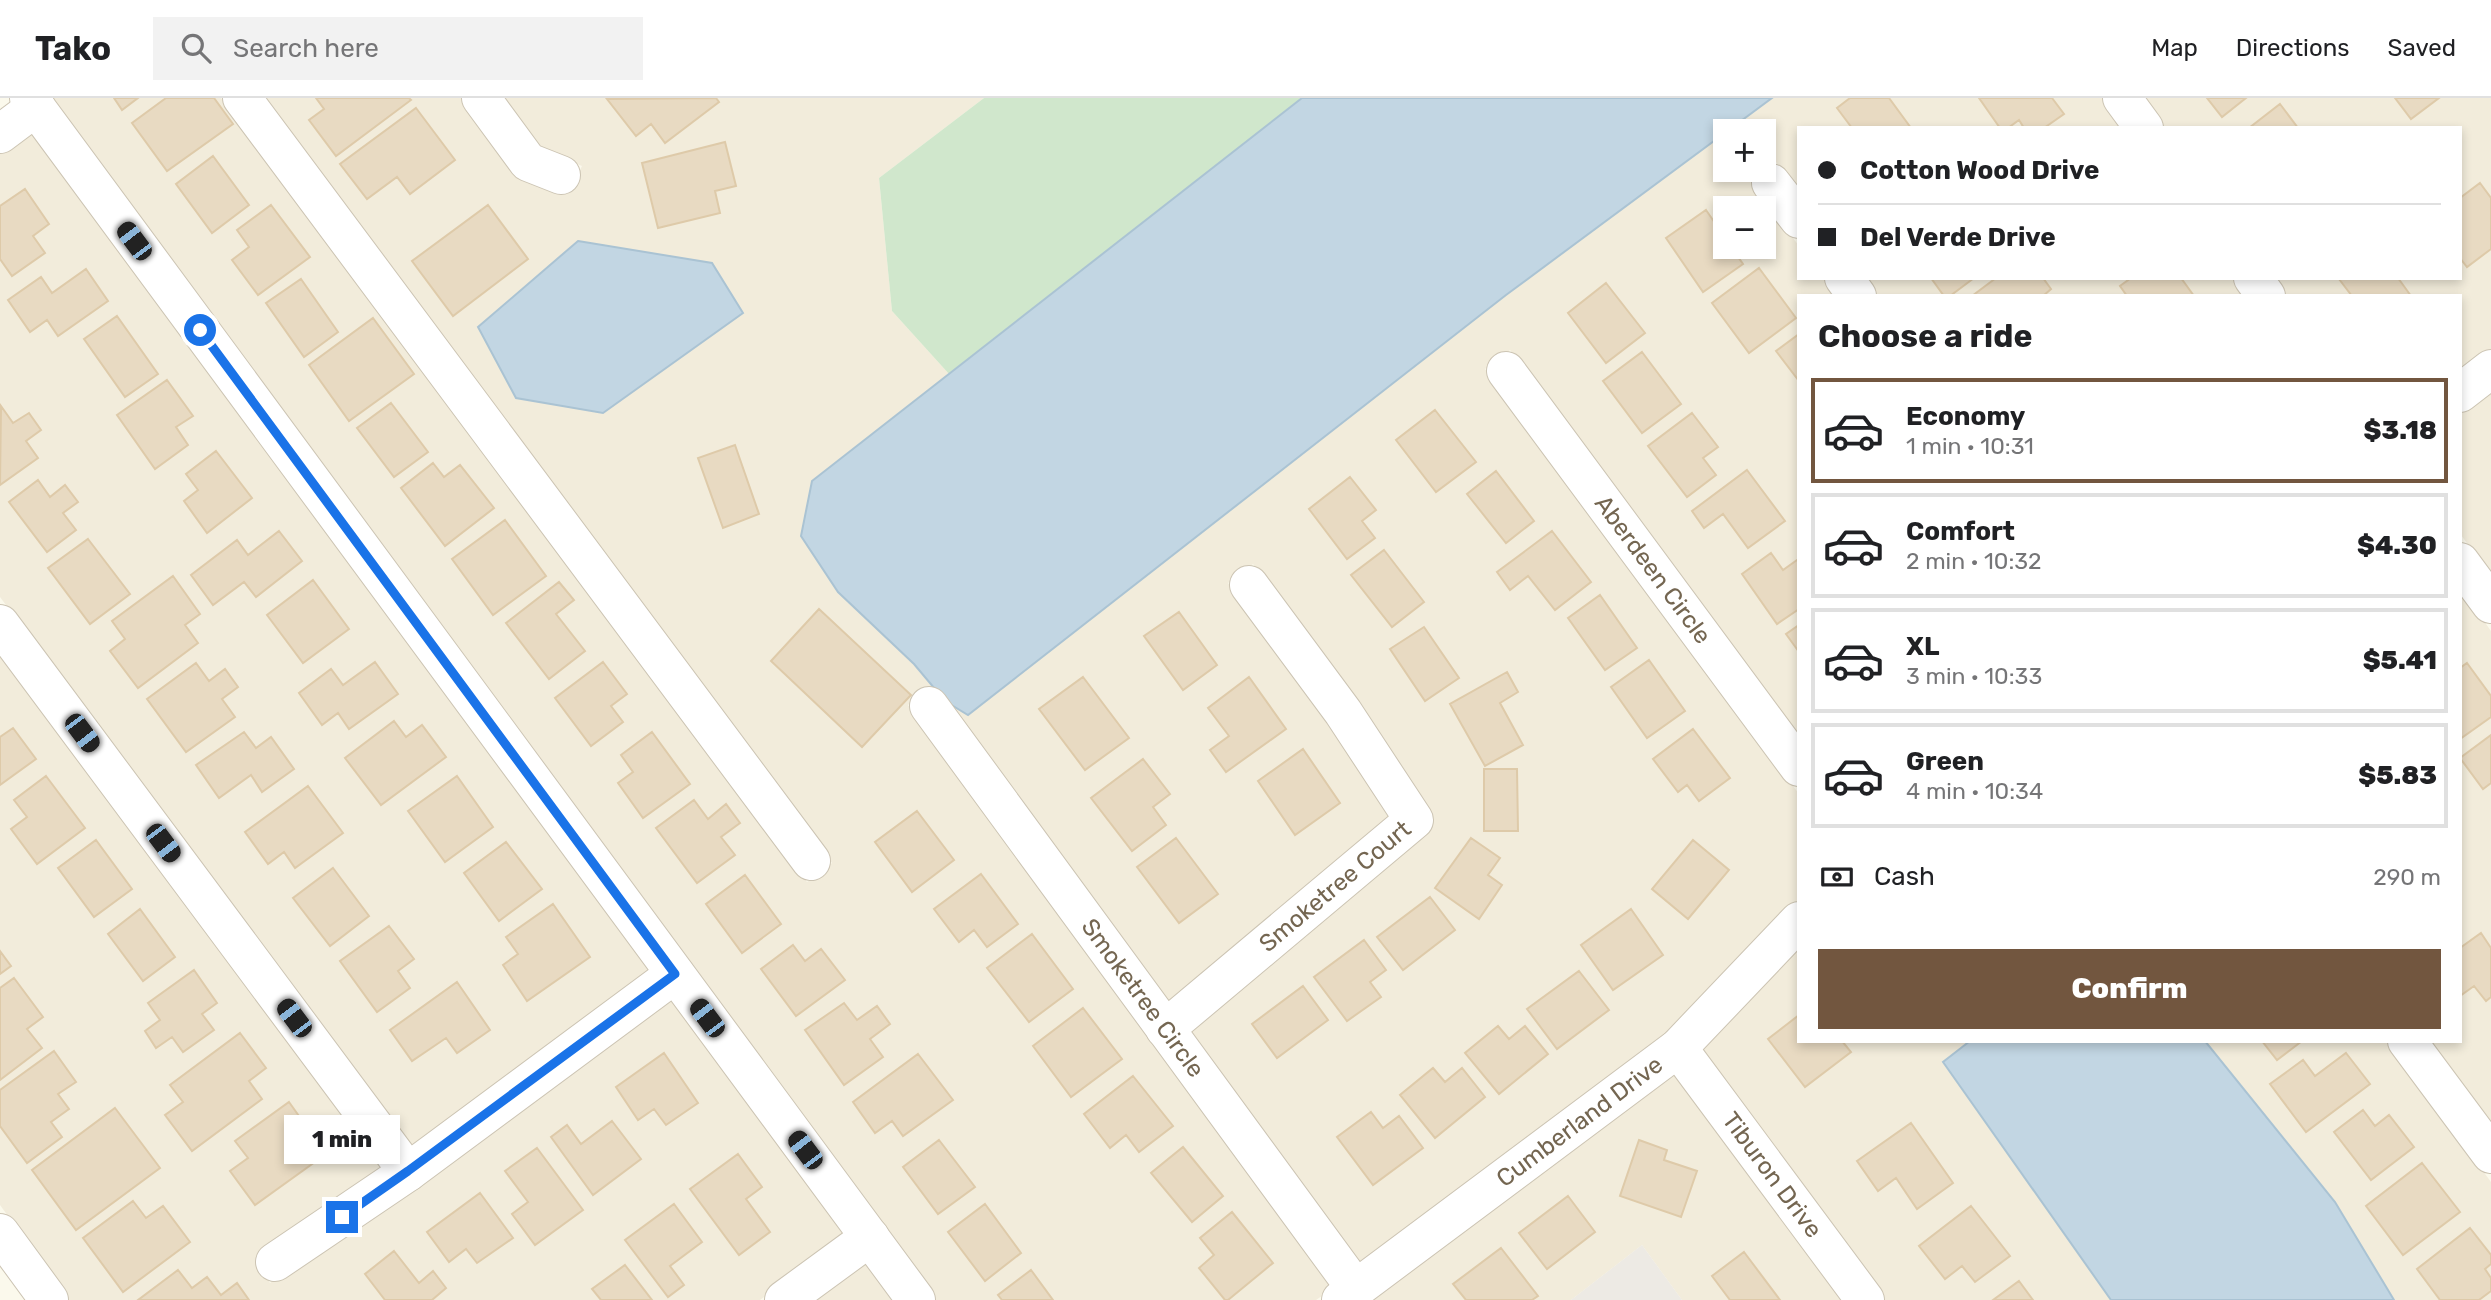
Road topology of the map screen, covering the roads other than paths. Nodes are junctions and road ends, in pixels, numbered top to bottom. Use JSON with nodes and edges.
{"nodes":[{"id":1,"x":242,"y":98,"type":"edge"},
{"id":2,"x":481,"y":98,"type":"edge"},
{"id":3,"x":2122,"y":98,"type":"edge"},
{"id":4,"x":32,"y":103,"type":"edge"},
{"id":5,"x":2143,"y":126,"type":"edge"},
{"id":6,"x":0,"y":134,"type":"edge"},
{"id":7,"x":561,"y":175,"type":"dead end"},
{"id":8,"x":1771,"y":183,"type":"dead end"},
{"id":9,"x":1797,"y":216,"type":"edge"},
{"id":10,"x":2491,"y":369,"type":"edge"},
{"id":11,"x":1506,"y":371,"type":"dead end"},
{"id":12,"x":2462,"y":391,"type":"edge"},
{"id":13,"x":2462,"y":565,"type":"edge"},
{"id":14,"x":1249,"y":585,"type":"dead end"},
{"id":15,"x":2491,"y":604,"type":"edge"},
{"id":16,"x":0,"y":624,"type":"edge"},
{"id":17,"x":929,"y":706,"type":"dead end"},
{"id":18,"x":1797,"y":763,"type":"edge"},
{"id":19,"x":811,"y":861,"type":"dead end"},
{"id":20,"x":1797,"y":922,"type":"edge"},
{"id":21,"x":675,"y":974,"type":"junction"},
{"id":22,"x":1165,"y":1028,"type":"junction"},
{"id":23,"x":2408,"y":1043,"type":"edge"},
{"id":24,"x":1678,"y":1048,"type":"junction"},
{"id":25,"x":2491,"y":1154,"type":"edge"},
{"id":26,"x":408,"y":1171,"type":"junction"},
{"id":27,"x":0,"y":1233,"type":"edge"},
{"id":28,"x":870,"y":1237,"type":"junction"},
{"id":29,"x":275,"y":1262,"type":"dead end"},
{"id":30,"x":1349,"y":1295,"type":"edge"},
{"id":31,"x":49,"y":1300,"type":"edge"},
{"id":32,"x":785,"y":1300,"type":"edge"},
{"id":33,"x":916,"y":1300,"type":"edge"},
{"id":34,"x":1865,"y":1300,"type":"edge"}],
"edges":[{"from":1,"to":19,"type":"street"},
{"from":2,"to":7,"type":"street"},
{"from":3,"to":5,"type":"street"},
{"from":4,"to":6,"type":"street"},
{"from":4,"to":21,"type":"street"},
{"from":8,"to":9,"type":"street"},
{"from":10,"to":12,"type":"street"},
{"from":11,"to":18,"type":"street","name":"Aberdeen Circle"},
{"from":13,"to":15,"type":"street"},
{"from":14,"to":22,"type":"street","name":"Smoketree Court"},
{"from":16,"to":26,"type":"street"},
{"from":17,"to":22,"type":"street","name":"Smoketree Circle"},
{"from":20,"to":24,"type":"street","name":"Cumberland Drive"},
{"from":21,"to":26,"type":"street"},
{"from":21,"to":28,"type":"street"},
{"from":22,"to":30,"type":"street","name":"Smoketree Circle"},
{"from":23,"to":25,"type":"street"},
{"from":24,"to":30,"type":"street","name":"Cumberland Drive"},
{"from":24,"to":34,"type":"street","name":"Tiburon Drive"},
{"from":26,"to":29,"type":"street"},
{"from":27,"to":31,"type":"street"},
{"from":28,"to":32,"type":"street"},
{"from":28,"to":33,"type":"street"}]}
